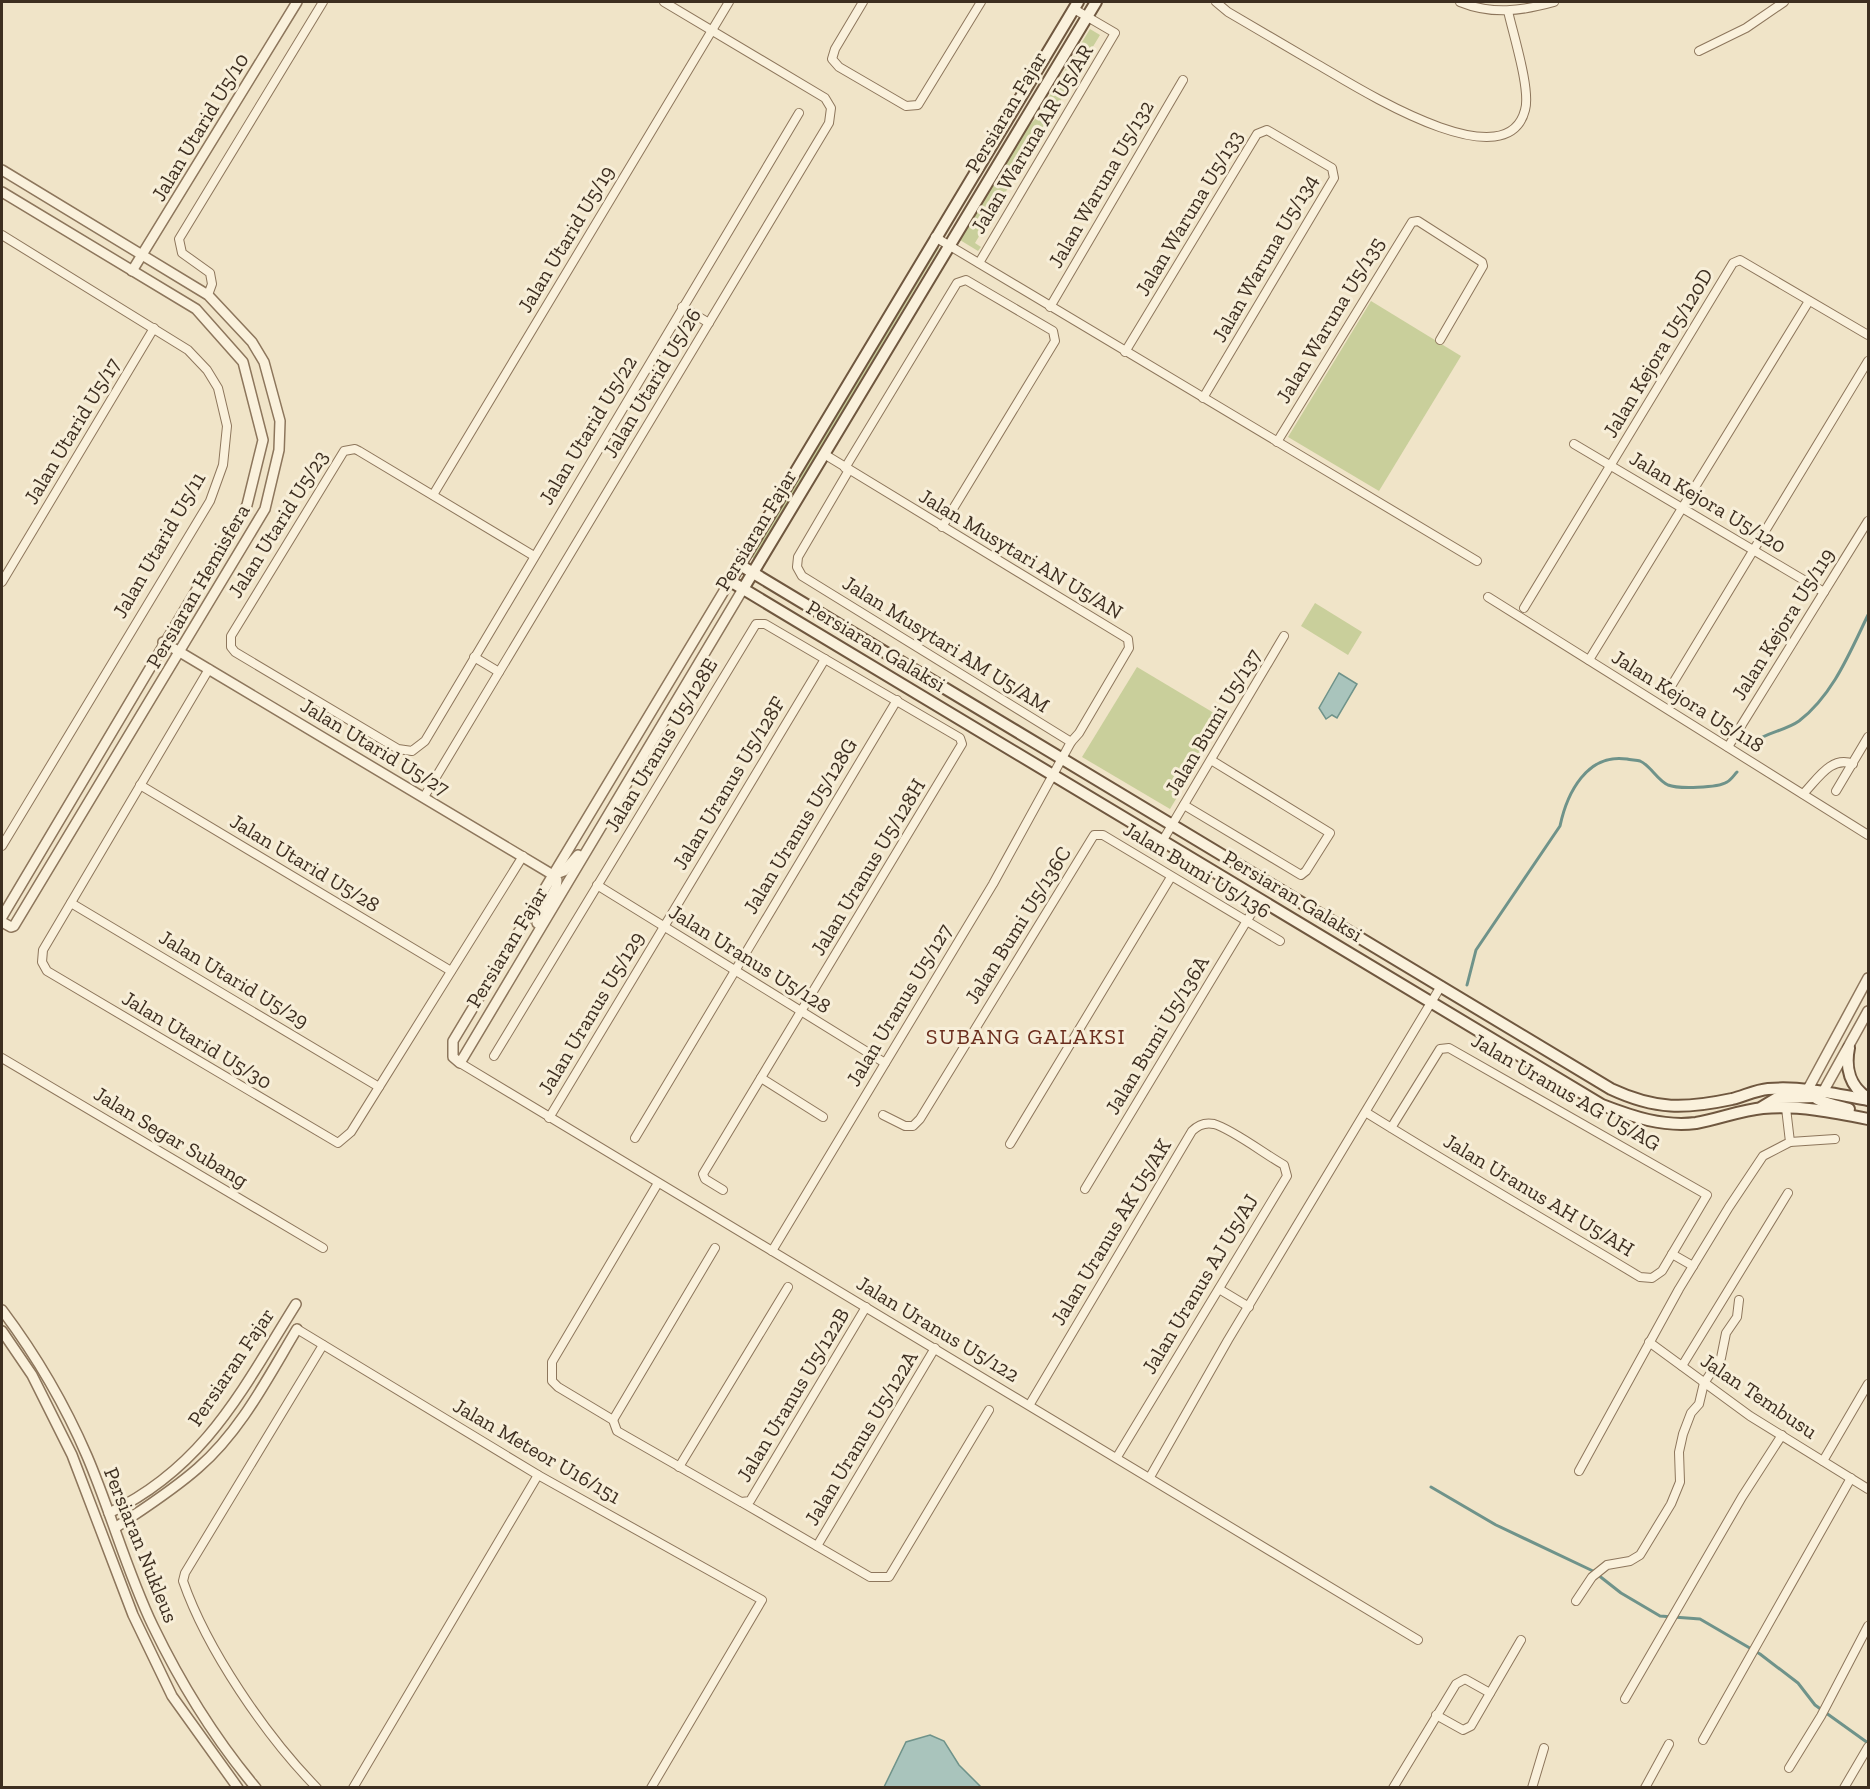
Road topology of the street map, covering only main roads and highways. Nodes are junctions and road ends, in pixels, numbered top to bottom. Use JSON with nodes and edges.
{"nodes":[{"id":1,"x":1096,"y":2,"type":"edge"},
{"id":2,"x":1076,"y":5,"type":"edge"},
{"id":3,"x":740,"y":565,"type":"junction"},
{"id":4,"x":753,"y":573,"type":"junction"},
{"id":5,"x":730,"y":581,"type":"joint"},
{"id":6,"x":743,"y":589,"type":"junction"},
{"id":7,"x":1849,"y":1048,"type":"road end"},
{"id":8,"x":1815,"y":1093,"type":"junction"},
{"id":9,"x":1869,"y":1099,"type":"edge"},
{"id":10,"x":1760,"y":1108,"type":"junction"},
{"id":11,"x":1868,"y":1118,"type":"edge"}],
"edges":[{"from":1,"to":4,"type":"main road","name":"Persiaran Fajar"},
{"from":2,"to":3,"type":"main road","name":"Persiaran Fajar"},
{"from":3,"to":4,"type":"main road","name":"Persiaran Galaksi"},
{"from":3,"to":5,"type":"main road","name":"Persiaran Fajar"},
{"from":4,"to":6,"type":"main road","name":"Persiaran Fajar"},
{"from":4,"to":8,"type":"main road","name":"Persiaran Galaksi"},
{"from":5,"to":6,"type":"main road","name":"Persiaran Galaksi"},
{"from":6,"to":10,"type":"main road","name":"Persiaran Galaksi"},
{"from":7,"to":9,"type":"main road"},
{"from":8,"to":9,"type":"main road","name":"Persiaran Galaksi"},
{"from":8,"to":10,"type":"main road"},
{"from":8,"to":11,"type":"main road"},
{"from":10,"to":11,"type":"main road","name":"Persiaran Galaksi"}]}
